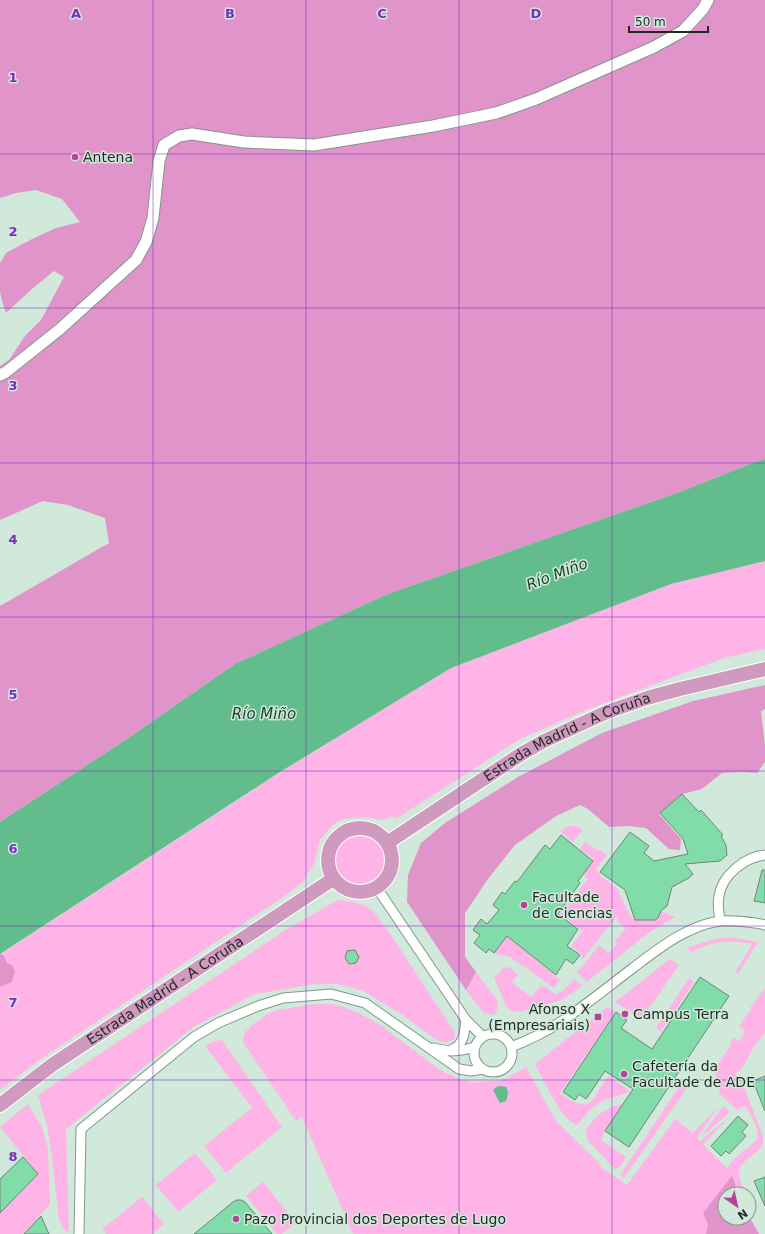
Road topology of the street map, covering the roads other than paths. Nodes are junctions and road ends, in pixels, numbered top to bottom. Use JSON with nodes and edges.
{"nodes":[{"id":1,"x":708,"y":0,"type":"edge"},
{"id":2,"x":0,"y":375,"type":"edge"},
{"id":3,"x":765,"y":669,"type":"edge"},
{"id":4,"x":387,"y":843,"type":"junction"},
{"id":5,"x":765,"y":855,"type":"edge"},
{"id":6,"x":333,"y":879,"type":"junction"},
{"id":7,"x":377,"y":888,"type":"junction"},
{"id":8,"x":720,"y":921,"type":"junction"},
{"id":9,"x":765,"y":925,"type":"edge"},
{"id":10,"x":466,"y":1020,"type":"junction"},
{"id":11,"x":483,"y":1036,"type":"junction"},
{"id":12,"x":426,"y":1046,"type":"junction"},
{"id":13,"x":475,"y":1047,"type":"junction"},
{"id":14,"x":511,"y":1047,"type":"junction"},
{"id":15,"x":448,"y":1051,"type":"junction"},
{"id":16,"x":483,"y":1069,"type":"junction"},
{"id":17,"x":0,"y":1105,"type":"edge"},
{"id":18,"x":79,"y":1234,"type":"edge"}],
"edges":[{"from":1,"to":2,"type":"street"},
{"from":3,"to":4,"type":"highway","name":"Estrada Madrid - A Coruña"},
{"from":4,"to":6,"type":"highway"},
{"from":4,"to":7,"type":"highway"},
{"from":5,"to":8,"type":"street"},
{"from":6,"to":7,"type":"highway"},
{"from":6,"to":17,"type":"highway","name":"Estrada Madrid - A Coruña"},
{"from":7,"to":10,"type":"street"},
{"from":8,"to":9,"type":"street"},
{"from":8,"to":14,"type":"street"},
{"from":10,"to":11,"type":"street"},
{"from":10,"to":15,"type":"street"},
{"from":11,"to":13,"type":"street"},
{"from":11,"to":14,"type":"street"},
{"from":12,"to":15,"type":"street"},
{"from":12,"to":16,"type":"street"},
{"from":12,"to":18,"type":"street"},
{"from":13,"to":15,"type":"street"},
{"from":13,"to":16,"type":"street"},
{"from":14,"to":16,"type":"street"}]}
